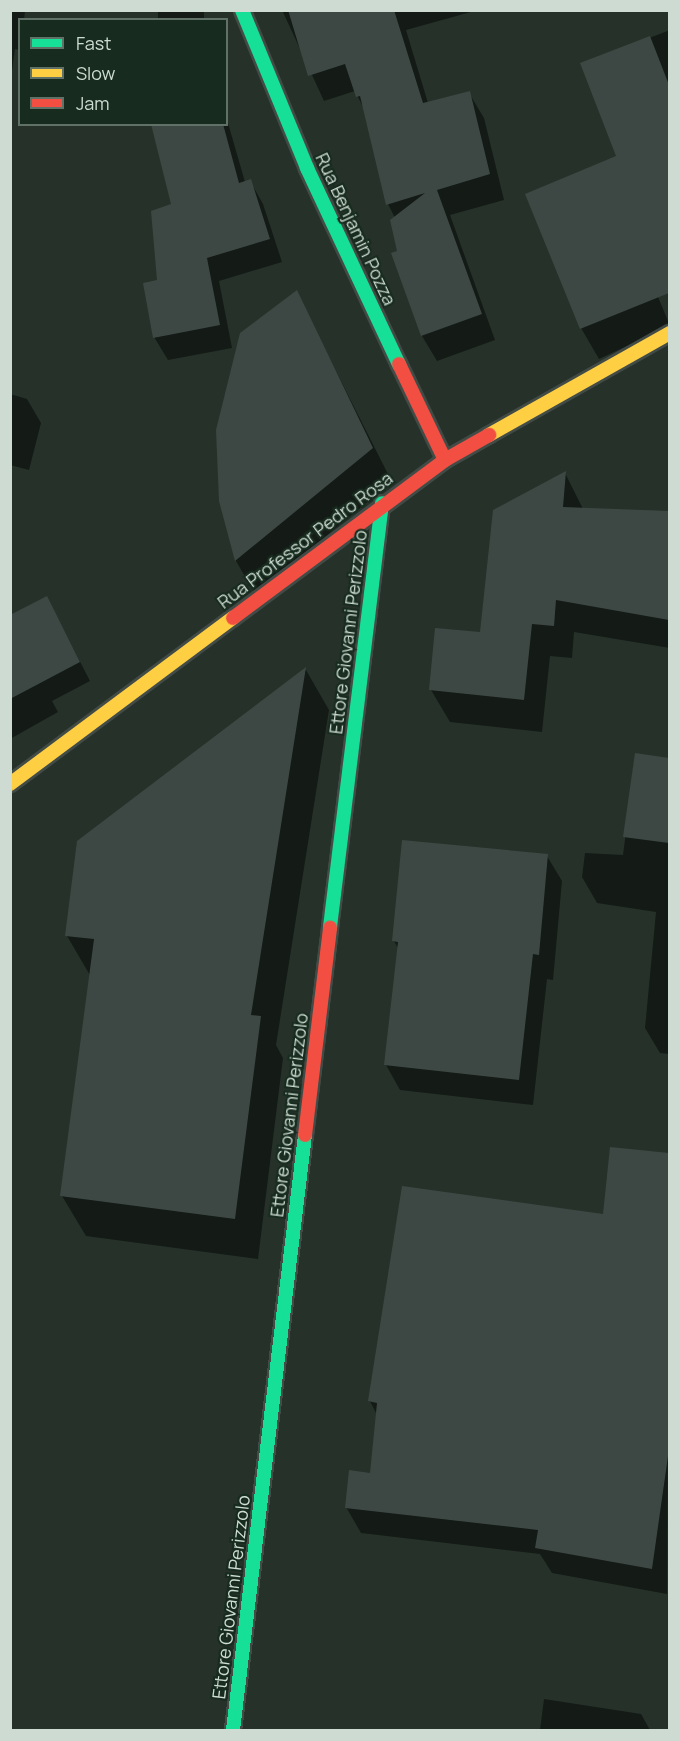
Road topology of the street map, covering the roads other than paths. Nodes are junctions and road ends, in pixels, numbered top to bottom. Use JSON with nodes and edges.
{"nodes":[{"id":1,"x":242,"y":10,"type":"edge"},
{"id":2,"x":669,"y":333,"type":"edge"},
{"id":3,"x":445,"y":460,"type":"junction"},
{"id":4,"x":382,"y":503,"type":"junction"},
{"id":5,"x":10,"y":784,"type":"edge"},
{"id":6,"x":233,"y":1731,"type":"edge"}],
"edges":[{"from":1,"to":3,"type":"street","name":"Rua Benjamin Pozza"},
{"from":2,"to":3,"type":"street","name":"Rua Professor Pedro Rosa"},
{"from":3,"to":4,"type":"street","name":"Rua Professor Pedro Rosa"},
{"from":4,"to":5,"type":"street","name":"Rua Professor Pedro Rosa"},
{"from":4,"to":6,"type":"street","name":"Ettore Giovanni Perizzolo"}]}
